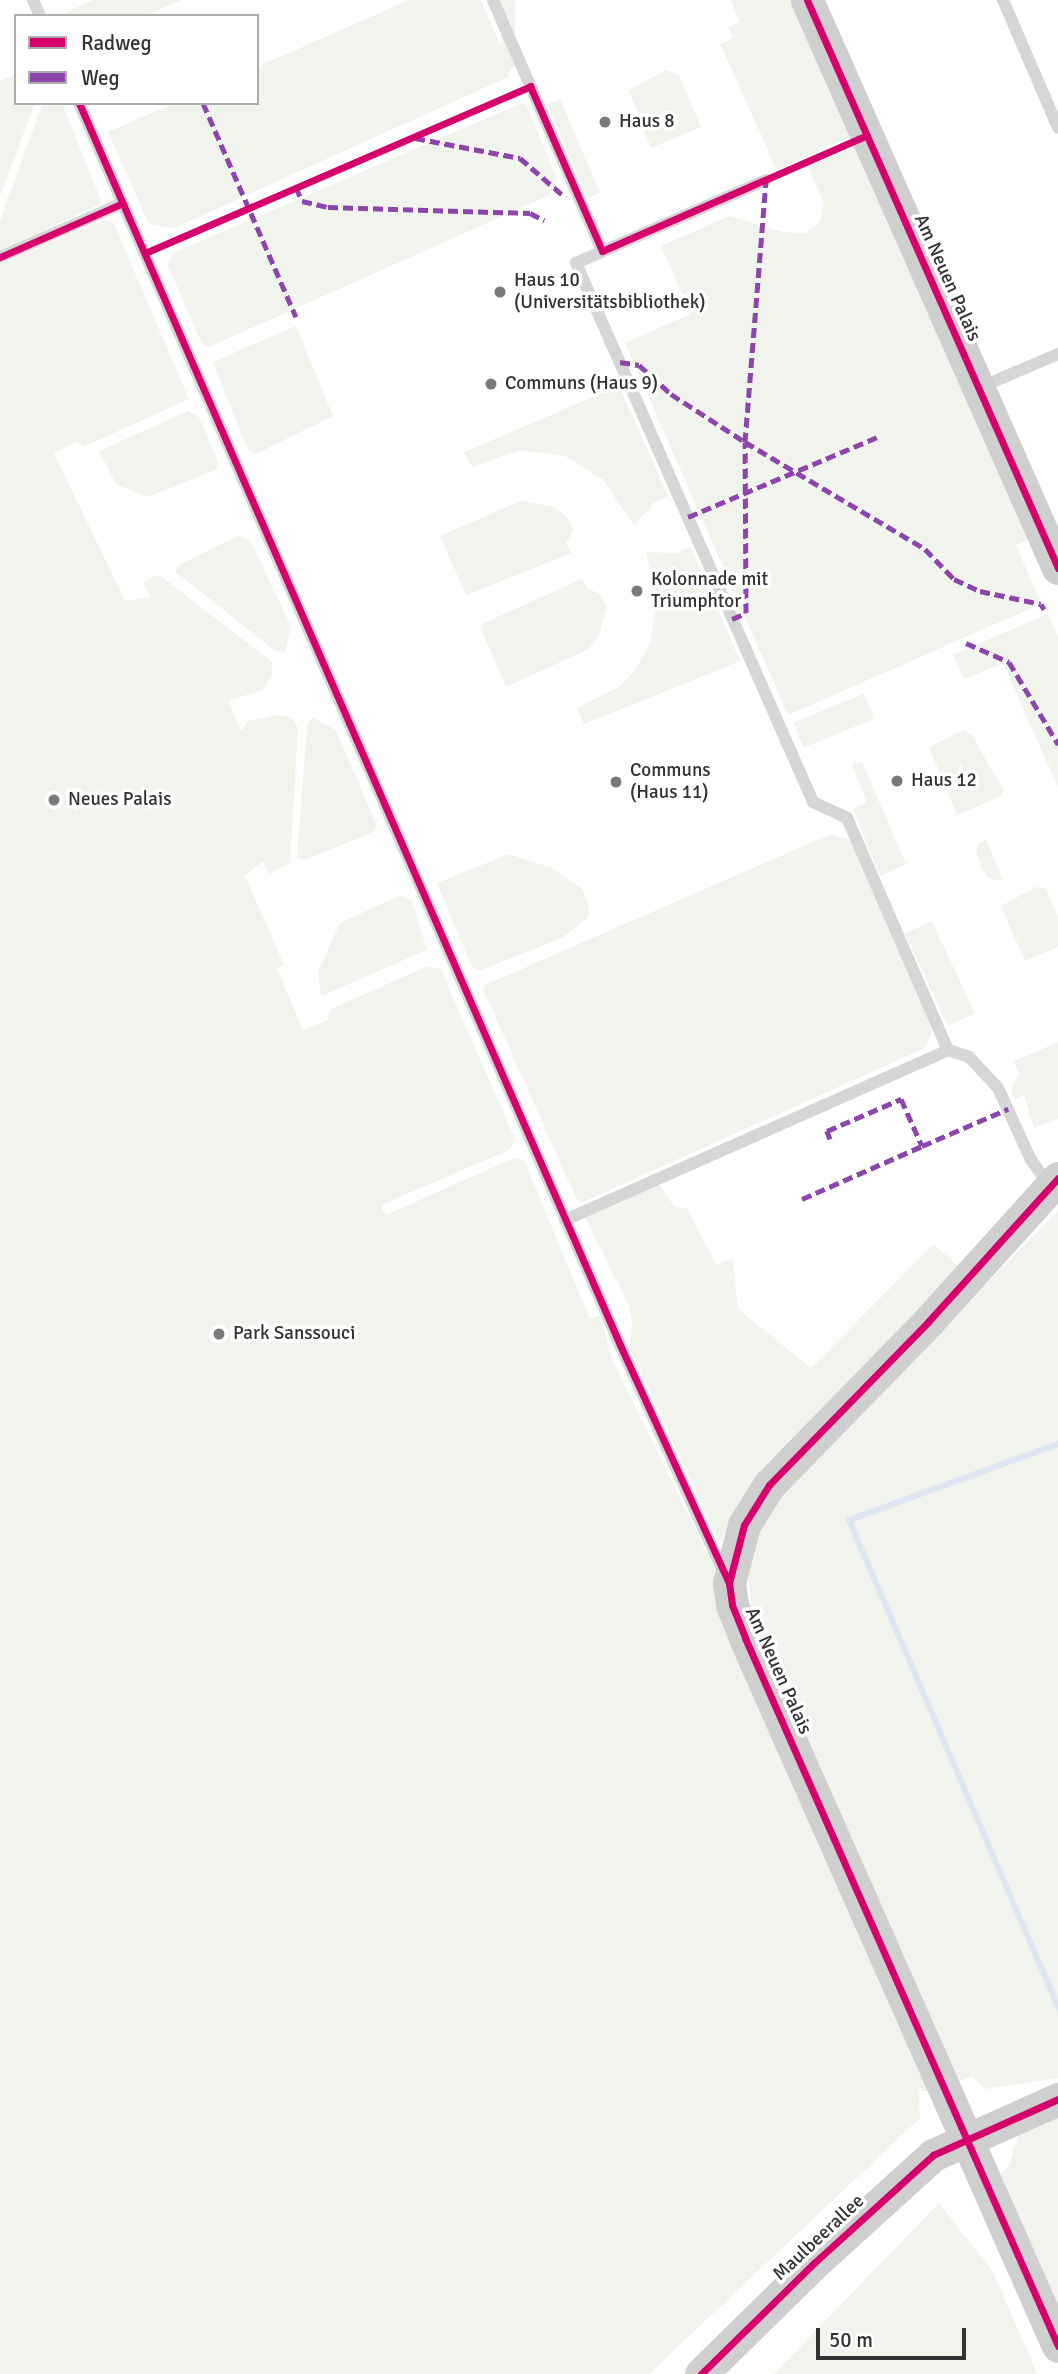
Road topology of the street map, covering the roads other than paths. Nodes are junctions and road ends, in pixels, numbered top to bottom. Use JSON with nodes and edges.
{"nodes":[{"id":1,"x":493,"y":0,"type":"edge"},
{"id":2,"x":807,"y":0,"type":"edge"},
{"id":3,"x":1003,"y":0,"type":"edge"},
{"id":4,"x":80,"y":105,"type":"edge"},
{"id":5,"x":1058,"y":128,"type":"edge"},
{"id":6,"x":766,"y":180,"type":"dead end"},
{"id":7,"x":123,"y":203,"type":"junction"},
{"id":8,"x":602,"y":251,"type":"junction"},
{"id":9,"x":0,"y":257,"type":"edge"},
{"id":10,"x":1058,"y":354,"type":"edge"},
{"id":11,"x":979,"y":388,"type":"junction"},
{"id":12,"x":1058,"y":568,"type":"edge"},
{"id":13,"x":948,"y":1049,"type":"junction"},
{"id":14,"x":1055,"y":1182,"type":"edge"},
{"id":15,"x":565,"y":1220,"type":"junction"},
{"id":16,"x":729,"y":1583,"type":"junction"},
{"id":17,"x":1058,"y":2099,"type":"edge"},
{"id":18,"x":967,"y":2138,"type":"junction"},
{"id":19,"x":1058,"y":2346,"type":"edge"},
{"id":20,"x":701,"y":2374,"type":"edge"}],
"edges":[{"from":1,"to":8,"type":"lane"},
{"from":2,"to":11,"type":"street","name":"Am Neuen Palais"},
{"from":3,"to":5,"type":"lane"},
{"from":4,"to":7,"type":"lane"},
{"from":6,"to":8,"type":"lane"},
{"from":7,"to":9,"type":"lane"},
{"from":7,"to":15,"type":"lane"},
{"from":8,"to":13,"type":"lane"},
{"from":10,"to":11,"type":"lane"},
{"from":11,"to":12,"type":"street","name":"Am Neuen Palais"},
{"from":13,"to":14,"type":"lane"},
{"from":13,"to":15,"type":"lane"},
{"from":14,"to":16,"type":"street","name":"Am Neuen Palais"},
{"from":15,"to":16,"type":"lane"},
{"from":16,"to":18,"type":"street","name":"Am Neuen Palais"},
{"from":17,"to":18,"type":"street","name":"Maulbeerallee"},
{"from":18,"to":19,"type":"street","name":"Am Neuen Palais"},
{"from":18,"to":20,"type":"street","name":"Maulbeerallee"}]}
